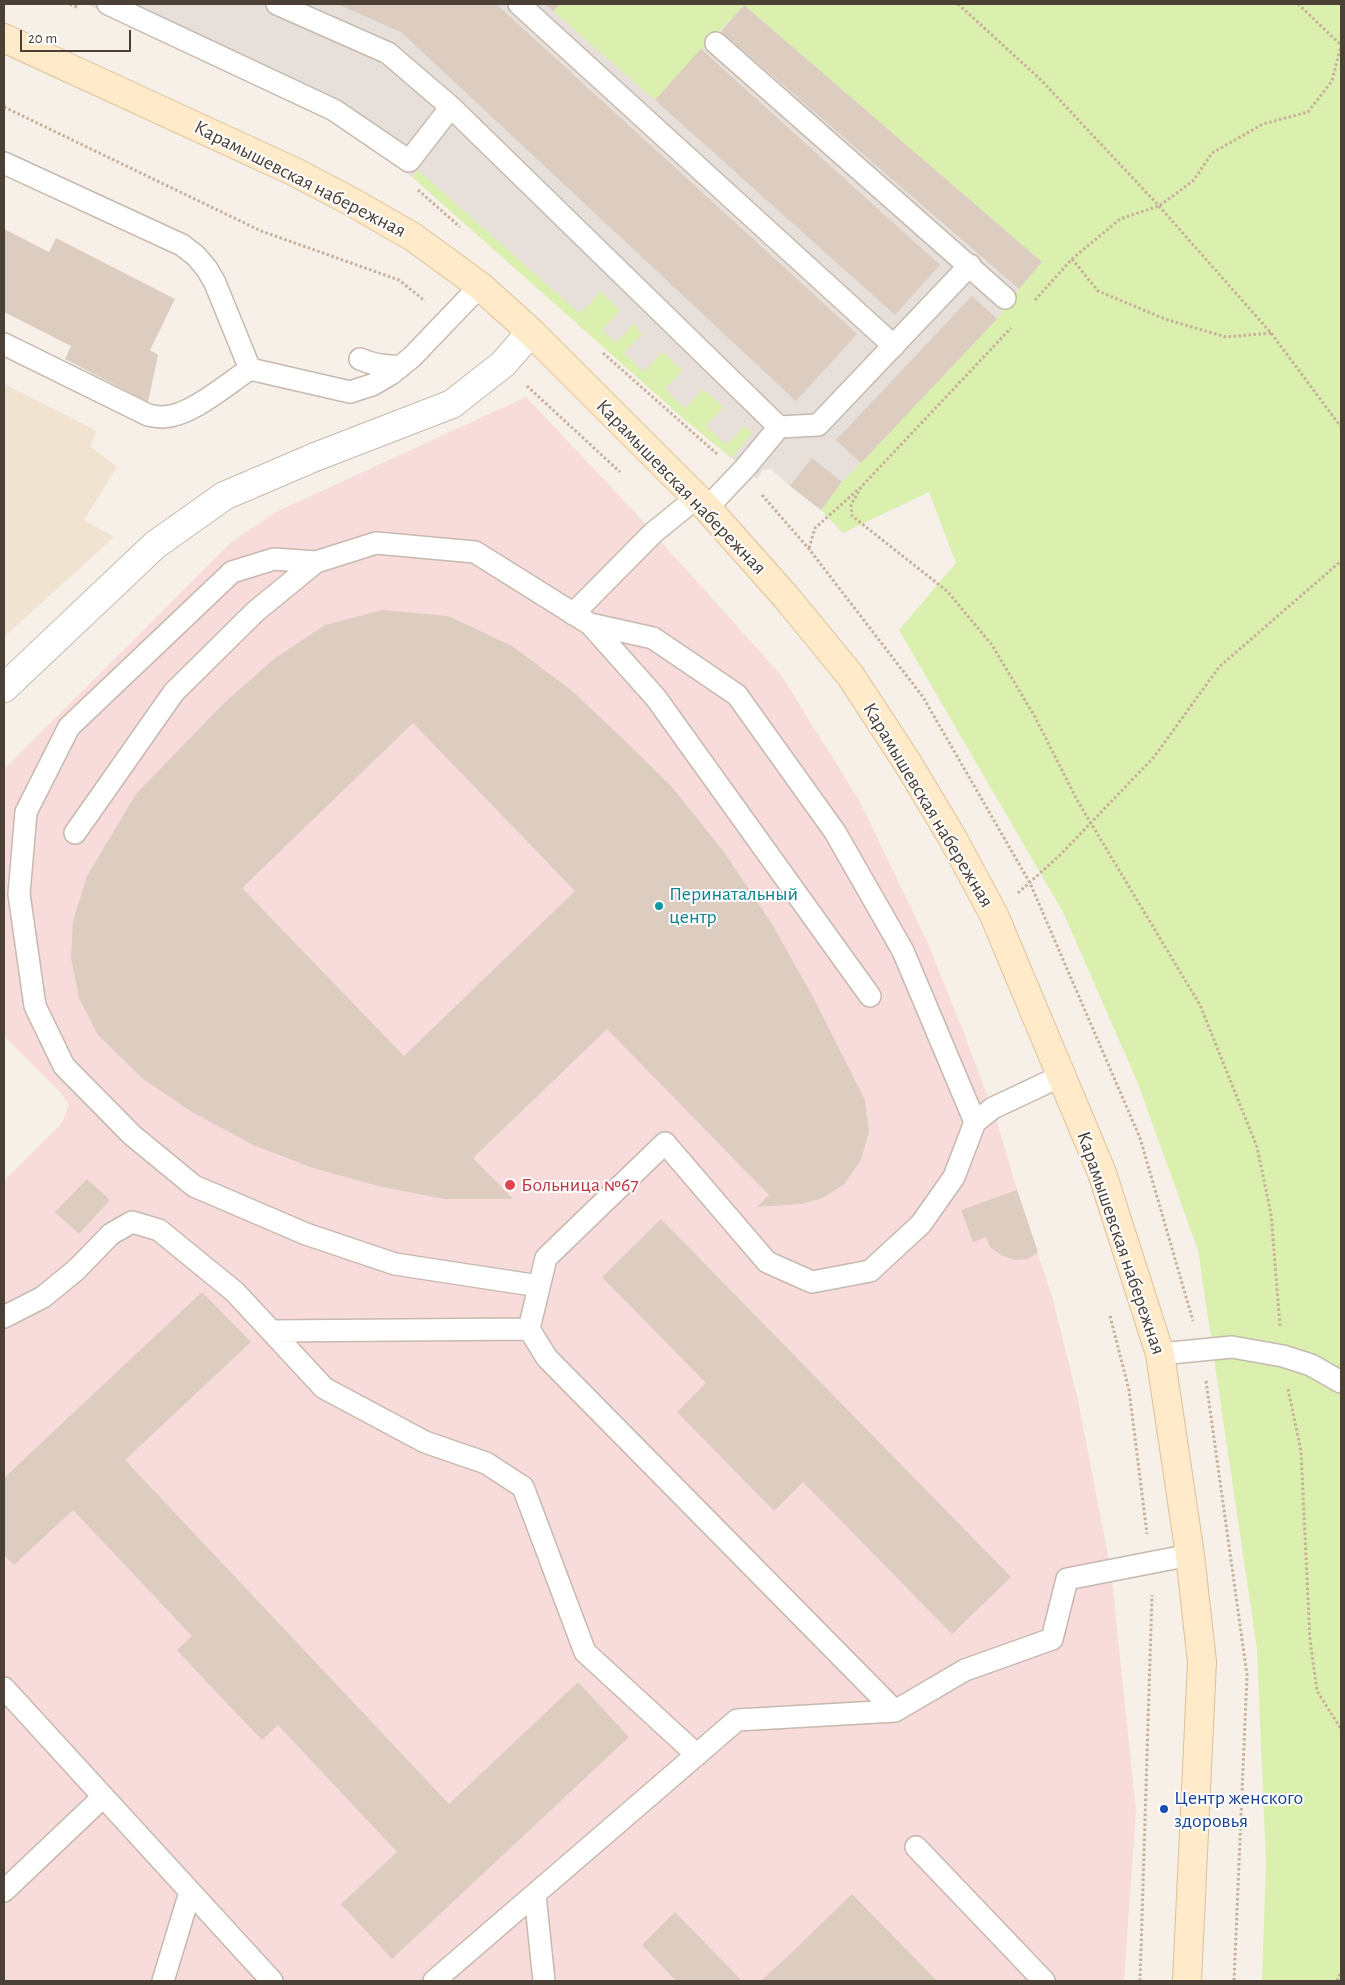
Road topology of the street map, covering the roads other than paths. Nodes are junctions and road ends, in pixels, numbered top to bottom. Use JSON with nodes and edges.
{"nodes":[{"id":1,"x":108,"y":4,"type":"edge"},
{"id":2,"x":277,"y":4,"type":"edge"},
{"id":3,"x":519,"y":4,"type":"edge"},
{"id":4,"x":4,"y":38,"type":"edge"},
{"id":5,"x":716,"y":43,"type":"dead end"},
{"id":6,"x":451,"y":107,"type":"junction"},
{"id":7,"x":4,"y":162,"type":"edge"},
{"id":8,"x":970,"y":265,"type":"junction"},
{"id":9,"x":480,"y":286,"type":"junction"},
{"id":10,"x":1006,"y":298,"type":"dead end"},
{"id":11,"x":531,"y":332,"type":"junction"},
{"id":12,"x":4,"y":344,"type":"edge"},
{"id":13,"x":894,"y":346,"type":"junction"},
{"id":14,"x":360,"y":359,"type":"dead end"},
{"id":15,"x":401,"y":366,"type":"junction"},
{"id":16,"x":250,"y":369,"type":"junction"},
{"id":17,"x":779,"y":427,"type":"junction"},
{"id":18,"x":702,"y":503,"type":"junction"},
{"id":19,"x":316,"y":562,"type":"junction"},
{"id":20,"x":582,"y":619,"type":"junction"},
{"id":21,"x":4,"y":688,"type":"edge"},
{"id":22,"x":75,"y":834,"type":"dead end"},
{"id":23,"x":870,"y":996,"type":"dead end"},
{"id":24,"x":1061,"y":1076,"type":"junction"},
{"id":25,"x":975,"y":1122,"type":"junction"},
{"id":26,"x":539,"y":1286,"type":"junction"},
{"id":27,"x":4,"y":1317,"type":"edge"},
{"id":28,"x":529,"y":1329,"type":"junction"},
{"id":29,"x":271,"y":1331,"type":"junction"},
{"id":30,"x":1160,"y":1354,"type":"junction"},
{"id":31,"x":1341,"y":1382,"type":"edge"},
{"id":32,"x":1190,"y":1556,"type":"junction"},
{"id":33,"x":4,"y":1688,"type":"edge"},
{"id":34,"x":895,"y":1712,"type":"junction"},
{"id":35,"x":697,"y":1755,"type":"junction"},
{"id":36,"x":103,"y":1797,"type":"junction"},
{"id":37,"x":916,"y":1847,"type":"dead end"},
{"id":38,"x":4,"y":1891,"type":"edge"},
{"id":39,"x":190,"y":1892,"type":"junction"},
{"id":40,"x":535,"y":1895,"type":"junction"},
{"id":41,"x":163,"y":1981,"type":"edge"},
{"id":42,"x":272,"y":1981,"type":"edge"},
{"id":43,"x":434,"y":1981,"type":"edge"},
{"id":44,"x":544,"y":1981,"type":"edge"},
{"id":45,"x":1044,"y":1981,"type":"edge"},
{"id":46,"x":1187,"y":1981,"type":"edge"}],
"edges":[{"from":1,"to":6,"type":"lane"},
{"from":2,"to":6,"type":"lane"},
{"from":3,"to":13,"type":"lane"},
{"from":4,"to":9,"type":"street","name":"Карамышевская набережная"},
{"from":5,"to":8,"type":"lane"},
{"from":6,"to":17,"type":"lane"},
{"from":7,"to":16,"type":"lane"},
{"from":8,"to":10,"type":"lane"},
{"from":8,"to":13,"type":"lane"},
{"from":9,"to":11,"type":"street","name":"Карамышевская набережная"},
{"from":9,"to":15,"type":"lane"},
{"from":11,"to":18,"type":"street","name":"Карамышевская набережная"},
{"from":11,"to":21,"type":"street"},
{"from":12,"to":16,"type":"lane"},
{"from":13,"to":17,"type":"lane"},
{"from":14,"to":15,"type":"lane"},
{"from":15,"to":16,"type":"lane"},
{"from":17,"to":18,"type":"lane"},
{"from":18,"to":20,"type":"lane"},
{"from":18,"to":24,"type":"street","name":"Карамышевская набережная"},
{"from":19,"to":20,"type":"lane"},
{"from":19,"to":22,"type":"lane"},
{"from":19,"to":26,"type":"lane"},
{"from":20,"to":23,"type":"lane"},
{"from":20,"to":25,"type":"lane"},
{"from":24,"to":25,"type":"lane"},
{"from":24,"to":30,"type":"street","name":"Карамышевская набережная"},
{"from":25,"to":26,"type":"lane"},
{"from":26,"to":28,"type":"lane"},
{"from":27,"to":29,"type":"lane"},
{"from":28,"to":29,"type":"lane"},
{"from":28,"to":34,"type":"lane"},
{"from":29,"to":35,"type":"lane"},
{"from":30,"to":31,"type":"lane"},
{"from":30,"to":32,"type":"street","name":"Карамышевская набережная"},
{"from":32,"to":34,"type":"lane"},
{"from":32,"to":46,"type":"street","name":"Карамышевская набережная"},
{"from":33,"to":36,"type":"lane"},
{"from":34,"to":35,"type":"lane"},
{"from":35,"to":40,"type":"lane"},
{"from":36,"to":38,"type":"lane"},
{"from":36,"to":39,"type":"lane"},
{"from":37,"to":45,"type":"lane"},
{"from":39,"to":41,"type":"lane"},
{"from":39,"to":42,"type":"lane"},
{"from":40,"to":43,"type":"lane"},
{"from":40,"to":44,"type":"lane"}]}
